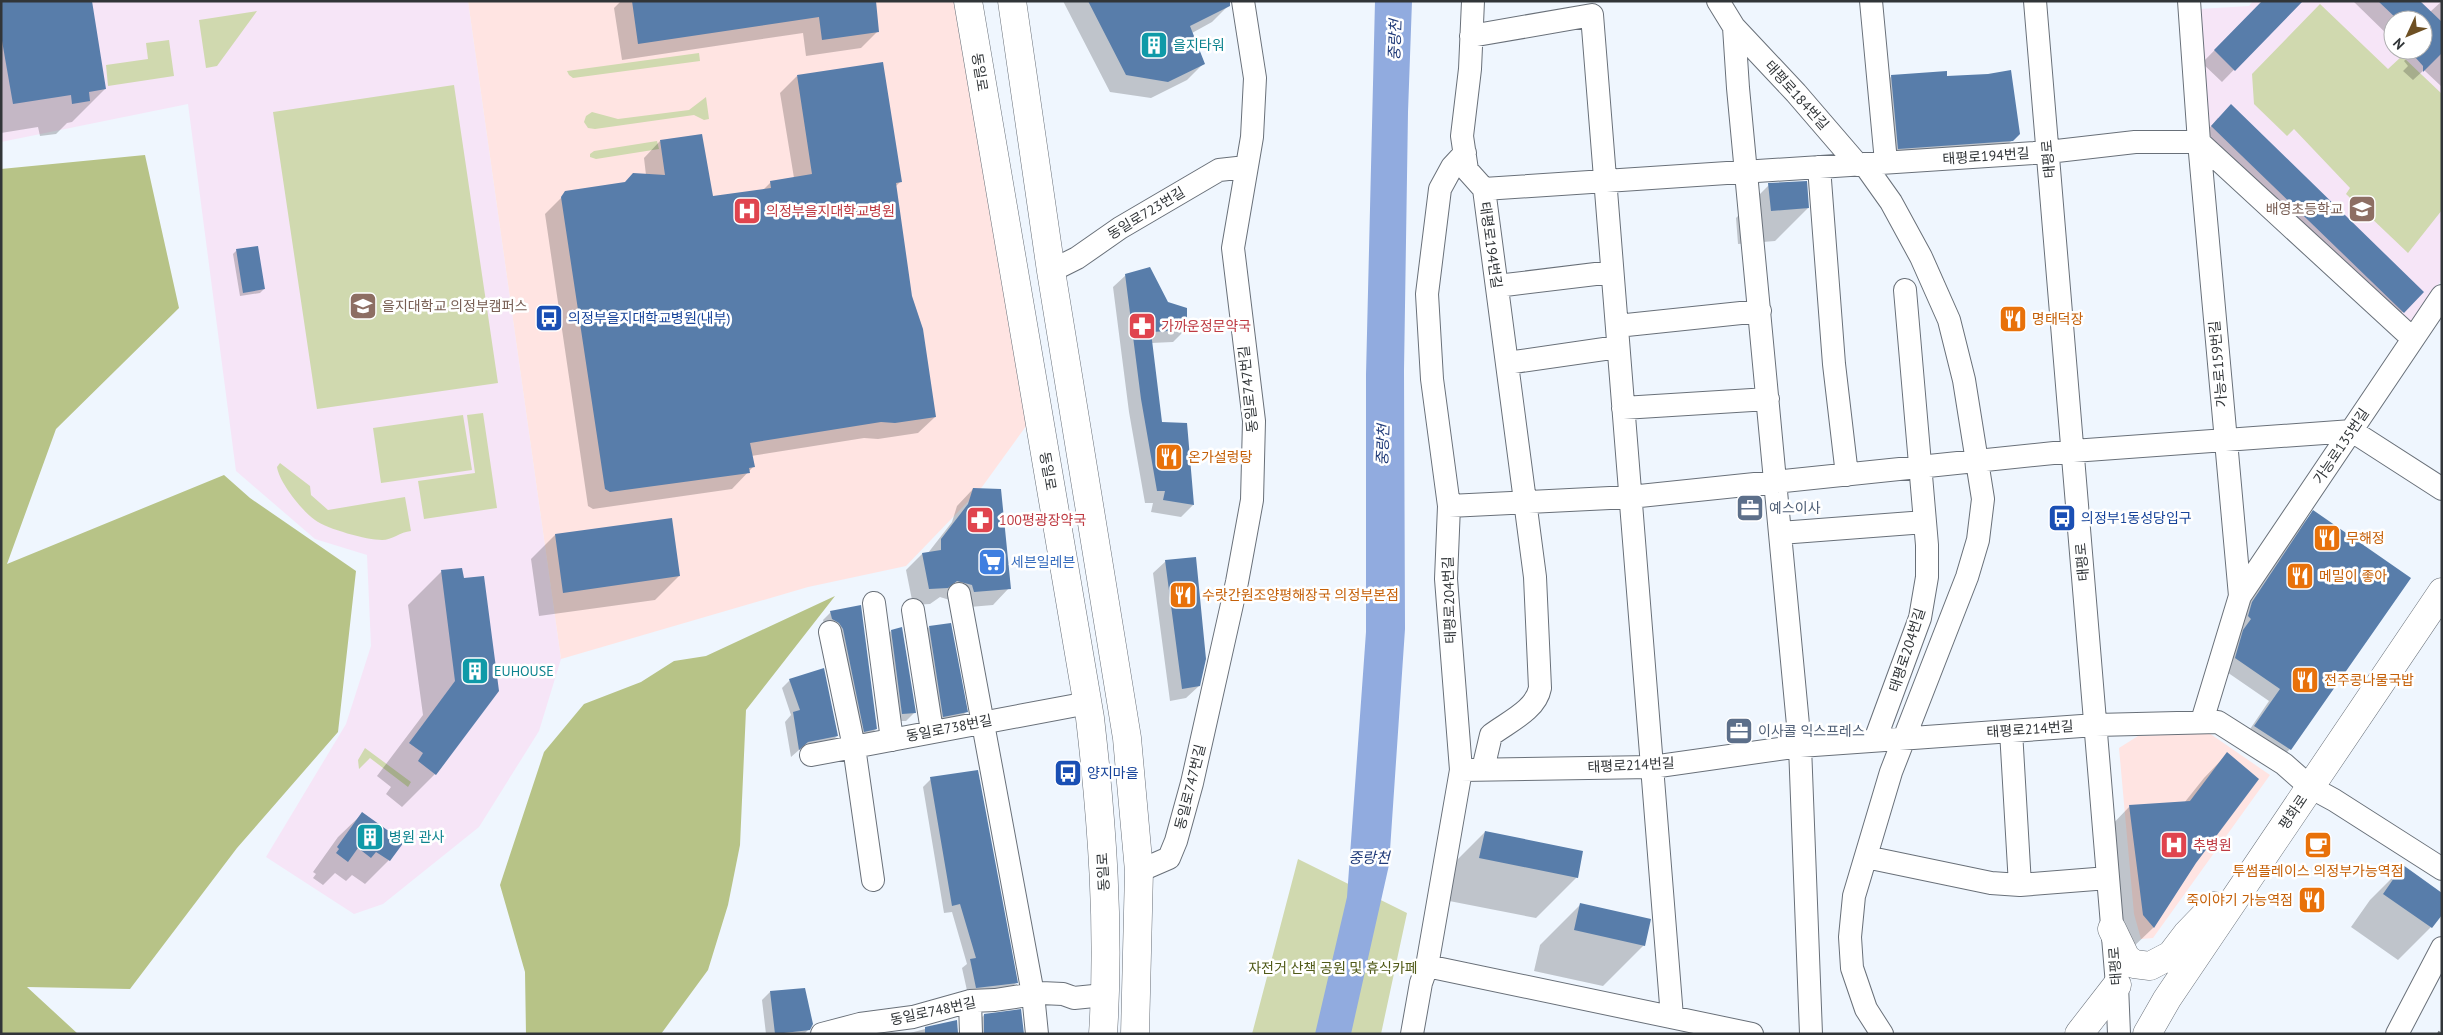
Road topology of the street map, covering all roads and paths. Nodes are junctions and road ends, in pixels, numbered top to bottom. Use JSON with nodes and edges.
{"nodes":[{"id":1,"x":968,"y":1,"type":"edge"},
{"id":2,"x":1012,"y":1,"type":"edge"},
{"id":3,"x":1242,"y":1,"type":"edge"},
{"id":4,"x":1473,"y":1,"type":"edge"},
{"id":5,"x":1718,"y":1,"type":"edge"},
{"id":6,"x":1871,"y":1,"type":"edge"},
{"id":7,"x":2035,"y":1,"type":"edge"},
{"id":8,"x":2189,"y":1,"type":"edge"},
{"id":9,"x":1734,"y":27,"type":"junction"},
{"id":10,"x":1471,"y":36,"type":"junction"},
{"id":11,"x":2199,"y":142,"type":"junction"},
{"id":12,"x":2048,"y":152,"type":"junction"},
{"id":13,"x":1464,"y":153,"type":"junction"},
{"id":14,"x":1886,"y":162,"type":"junction"},
{"id":15,"x":1861,"y":164,"type":"junction"},
{"id":16,"x":1246,"y":166,"type":"junction"},
{"id":17,"x":1819,"y":167,"type":"junction"},
{"id":18,"x":1747,"y":172,"type":"junction"},
{"id":19,"x":1605,"y":182,"type":"junction"},
{"id":20,"x":1484,"y":190,"type":"junction"},
{"id":21,"x":1051,"y":271,"type":"junction"},
{"id":22,"x":1612,"y":272,"type":"junction"},
{"id":23,"x":1497,"y":286,"type":"junction"},
{"id":24,"x":1905,"y":290,"type":"dead end"},
{"id":25,"x":2442,"y":296,"type":"edge"},
{"id":26,"x":1760,"y":310,"type":"junction"},
{"id":27,"x":1618,"y":337,"type":"junction"},
{"id":28,"x":2413,"y":339,"type":"junction"},
{"id":29,"x":1507,"y":363,"type":"junction"},
{"id":30,"x":1768,"y":398,"type":"junction"},
{"id":31,"x":1623,"y":408,"type":"junction"},
{"id":32,"x":2352,"y":430,"type":"junction"},
{"id":33,"x":2225,"y":439,"type":"junction"},
{"id":34,"x":2073,"y":451,"type":"junction"},
{"id":35,"x":1977,"y":461,"type":"junction"},
{"id":36,"x":1920,"y":466,"type":"junction"},
{"id":37,"x":1847,"y":475,"type":"junction"},
{"id":38,"x":1775,"y":480,"type":"junction"},
{"id":39,"x":2442,"y":489,"type":"edge"},
{"id":40,"x":1630,"y":497,"type":"junction"},
{"id":41,"x":1526,"y":503,"type":"junction"},
{"id":42,"x":1449,"y":506,"type":"junction"},
{"id":43,"x":1925,"y":522,"type":"junction"},
{"id":44,"x":1780,"y":533,"type":"junction"},
{"id":45,"x":2442,"y":592,"type":"edge"},
{"id":46,"x":960,"y":594,"type":"dead end"},
{"id":47,"x":2240,"y":596,"type":"junction"},
{"id":48,"x":874,"y":603,"type":"dead end"},
{"id":49,"x":913,"y":610,"type":"dead end"},
{"id":50,"x":830,"y":632,"type":"dead end"},
{"id":51,"x":1088,"y":703,"type":"junction"},
{"id":52,"x":2202,"y":721,"type":"junction"},
{"id":53,"x":983,"y":722,"type":"junction"},
{"id":54,"x":2096,"y":725,"type":"junction"},
{"id":55,"x":932,"y":731,"type":"junction"},
{"id":56,"x":2011,"y":731,"type":"junction"},
{"id":57,"x":1905,"y":739,"type":"junction"},
{"id":58,"x":892,"y":740,"type":"junction"},
{"id":59,"x":1875,"y":740,"type":"junction"},
{"id":60,"x":1800,"y":746,"type":"junction"},
{"id":61,"x":854,"y":747,"type":"junction"},
{"id":62,"x":811,"y":755,"type":"dead end"},
{"id":63,"x":1652,"y":767,"type":"junction"},
{"id":64,"x":1472,"y":770,"type":"junction"},
{"id":65,"x":2310,"y":787,"type":"junction"},
{"id":66,"x":2267,"y":850,"type":"junction"},
{"id":67,"x":1866,"y":858,"type":"junction"},
{"id":68,"x":2442,"y":869,"type":"edge"},
{"id":69,"x":1139,"y":871,"type":"junction"},
{"id":70,"x":2108,"y":878,"type":"junction"},
{"id":71,"x":872,"y":880,"type":"dead end"},
{"id":72,"x":2020,"y":885,"type":"junction"},
{"id":73,"x":2112,"y":929,"type":"junction"},
{"id":74,"x":2442,"y":948,"type":"edge"},
{"id":75,"x":1427,"y":966,"type":"junction"},
{"id":76,"x":2117,"y":985,"type":"junction"},
{"id":77,"x":1033,"y":994,"type":"junction"},
{"id":78,"x":1104,"y":995,"type":"junction"},
{"id":79,"x":2167,"y":999,"type":"junction"},
{"id":80,"x":970,"y":1001,"type":"junction"},
{"id":81,"x":913,"y":1025,"type":"edge"},
{"id":82,"x":1668,"y":1025,"type":"edge"},
{"id":83,"x":860,"y":1029,"type":"edge"},
{"id":84,"x":822,"y":1034,"type":"edge"},
{"id":85,"x":971,"y":1034,"type":"edge"},
{"id":86,"x":1038,"y":1034,"type":"edge"},
{"id":87,"x":1103,"y":1034,"type":"edge"},
{"id":88,"x":1135,"y":1034,"type":"edge"},
{"id":89,"x":1412,"y":1034,"type":"edge"},
{"id":90,"x":1752,"y":1034,"type":"edge"},
{"id":91,"x":1811,"y":1034,"type":"edge"},
{"id":92,"x":1882,"y":1034,"type":"edge"},
{"id":93,"x":2079,"y":1034,"type":"edge"},
{"id":94,"x":2119,"y":1034,"type":"edge"},
{"id":95,"x":2147,"y":1034,"type":"edge"},
{"id":96,"x":2169,"y":1034,"type":"edge"},
{"id":97,"x":2397,"y":1034,"type":"edge"}],
"edges":[{"from":1,"to":51,"type":"street","name":"동일로"},
{"from":2,"to":21,"type":"street"},
{"from":3,"to":16,"type":"street","name":"동일로747번길"},
{"from":4,"to":10,"type":"street"},
{"from":5,"to":9,"type":"street","name":"태평로184번길"},
{"from":6,"to":14,"type":"street"},
{"from":7,"to":12,"type":"street","name":"태평로"},
{"from":8,"to":11,"type":"street","name":"가능로159번길"},
{"from":9,"to":15,"type":"street","name":"태평로184번길"},
{"from":9,"to":18,"type":"street"},
{"from":10,"to":13,"type":"street"},
{"from":10,"to":19,"type":"street"},
{"from":11,"to":12,"type":"street","name":"태평로194번길"},
{"from":11,"to":28,"type":"street"},
{"from":11,"to":33,"type":"street","name":"가능로159번길"},
{"from":12,"to":14,"type":"street","name":"태평로194번길"},
{"from":12,"to":34,"type":"street","name":"태평로"},
{"from":13,"to":20,"type":"street"},
{"from":13,"to":42,"type":"street","name":"태평로204번길"},
{"from":14,"to":15,"type":"street","name":"태평로194번길"},
{"from":15,"to":17,"type":"street","name":"태평로194번길"},
{"from":15,"to":35,"type":"street"},
{"from":16,"to":21,"type":"street","name":"동일로723번길"},
{"from":16,"to":69,"type":"street","name":"동일로747번길"},
{"from":17,"to":18,"type":"street","name":"태평로194번길"},
{"from":17,"to":37,"type":"street"},
{"from":18,"to":19,"type":"street","name":"태평로194번길"},
{"from":18,"to":26,"type":"street"},
{"from":19,"to":20,"type":"street","name":"태평로194번길"},
{"from":19,"to":22,"type":"street"},
{"from":20,"to":23,"type":"street","name":"태평로194번길"},
{"from":21,"to":69,"type":"street"},
{"from":22,"to":23,"type":"street"},
{"from":22,"to":27,"type":"street"},
{"from":23,"to":29,"type":"street","name":"태평로194번길"},
{"from":24,"to":36,"type":"street","name":"태평로204번길"},
{"from":25,"to":28,"type":"street","name":"가능로135번길"},
{"from":26,"to":27,"type":"street"},
{"from":26,"to":30,"type":"street"},
{"from":27,"to":29,"type":"street"},
{"from":27,"to":31,"type":"street"},
{"from":28,"to":32,"type":"street","name":"가능로135번길"},
{"from":29,"to":41,"type":"street","name":"태평로194번길"},
{"from":30,"to":31,"type":"street"},
{"from":30,"to":38,"type":"street"},
{"from":31,"to":40,"type":"street"},
{"from":32,"to":33,"type":"street"},
{"from":32,"to":39,"type":"street"},
{"from":32,"to":47,"type":"street","name":"가능로135번길"},
{"from":33,"to":34,"type":"street"},
{"from":33,"to":47,"type":"street","name":"가능로159번길"},
{"from":34,"to":35,"type":"street"},
{"from":34,"to":54,"type":"street","name":"태평로"},
{"from":35,"to":36,"type":"street"},
{"from":35,"to":57,"type":"street"},
{"from":36,"to":37,"type":"street"},
{"from":36,"to":43,"type":"street","name":"태평로204번길"},
{"from":37,"to":38,"type":"street"},
{"from":38,"to":40,"type":"street"},
{"from":38,"to":44,"type":"street"},
{"from":40,"to":41,"type":"street"},
{"from":40,"to":63,"type":"street"},
{"from":41,"to":42,"type":"street"},
{"from":41,"to":64,"type":"street"},
{"from":42,"to":64,"type":"street","name":"태평로204번길"},
{"from":43,"to":44,"type":"street"},
{"from":43,"to":59,"type":"street","name":"태평로204번길"},
{"from":44,"to":60,"type":"street"},
{"from":45,"to":65,"type":"street","name":"평화로"},
{"from":46,"to":53,"type":"street"},
{"from":47,"to":52,"type":"street","name":"가능로159번길"},
{"from":48,"to":58,"type":"street"},
{"from":49,"to":55,"type":"street"},
{"from":50,"to":61,"type":"street"},
{"from":51,"to":53,"type":"street","name":"동일로738번길"},
{"from":51,"to":78,"type":"street","name":"동일로"},
{"from":52,"to":54,"type":"street","name":"태평로214번길"},
{"from":52,"to":65,"type":"street","name":"태평로214번길"},
{"from":53,"to":55,"type":"street","name":"동일로738번길"},
{"from":53,"to":77,"type":"street"},
{"from":54,"to":56,"type":"street","name":"태평로214번길"},
{"from":54,"to":70,"type":"street","name":"태평로"},
{"from":55,"to":58,"type":"street","name":"동일로738번길"},
{"from":56,"to":57,"type":"street","name":"태평로214번길"},
{"from":56,"to":72,"type":"street"},
{"from":57,"to":59,"type":"street","name":"태평로214번길"},
{"from":57,"to":67,"type":"street"},
{"from":58,"to":61,"type":"street","name":"동일로738번길"},
{"from":59,"to":60,"type":"street","name":"태평로214번길"},
{"from":60,"to":63,"type":"street","name":"태평로214번길"},
{"from":60,"to":91,"type":"street"},
{"from":61,"to":62,"type":"street","name":"동일로738번길"},
{"from":61,"to":71,"type":"street"},
{"from":63,"to":64,"type":"street","name":"태평로214번길"},
{"from":63,"to":82,"type":"street"},
{"from":64,"to":75,"type":"street"},
{"from":65,"to":66,"type":"street","name":"평화로"},
{"from":65,"to":68,"type":"street","name":"태평로214번길"},
{"from":66,"to":73,"type":"street"},
{"from":66,"to":79,"type":"street","name":"평화로"},
{"from":67,"to":72,"type":"street"},
{"from":67,"to":92,"type":"street"},
{"from":69,"to":88,"type":"street"},
{"from":70,"to":72,"type":"street"},
{"from":70,"to":73,"type":"street","name":"태평로"},
{"from":73,"to":76,"type":"street","name":"태평로"},
{"from":74,"to":97,"type":"street"},
{"from":75,"to":82,"type":"street"},
{"from":75,"to":89,"type":"street"},
{"from":76,"to":93,"type":"street"},
{"from":76,"to":94,"type":"street","name":"태평로"},
{"from":77,"to":78,"type":"street","name":"동일로748번길"},
{"from":77,"to":80,"type":"street","name":"동일로748번길"},
{"from":77,"to":86,"type":"street"},
{"from":78,"to":87,"type":"street","name":"동일로"},
{"from":79,"to":95,"type":"street","name":"평화로"},
{"from":79,"to":96,"type":"street"},
{"from":80,"to":81,"type":"street","name":"동일로748번길"},
{"from":80,"to":85,"type":"street"},
{"from":81,"to":83,"type":"street","name":"동일로748번길"},
{"from":82,"to":90,"type":"street"},
{"from":83,"to":84,"type":"street","name":"동일로748번길"}]}
